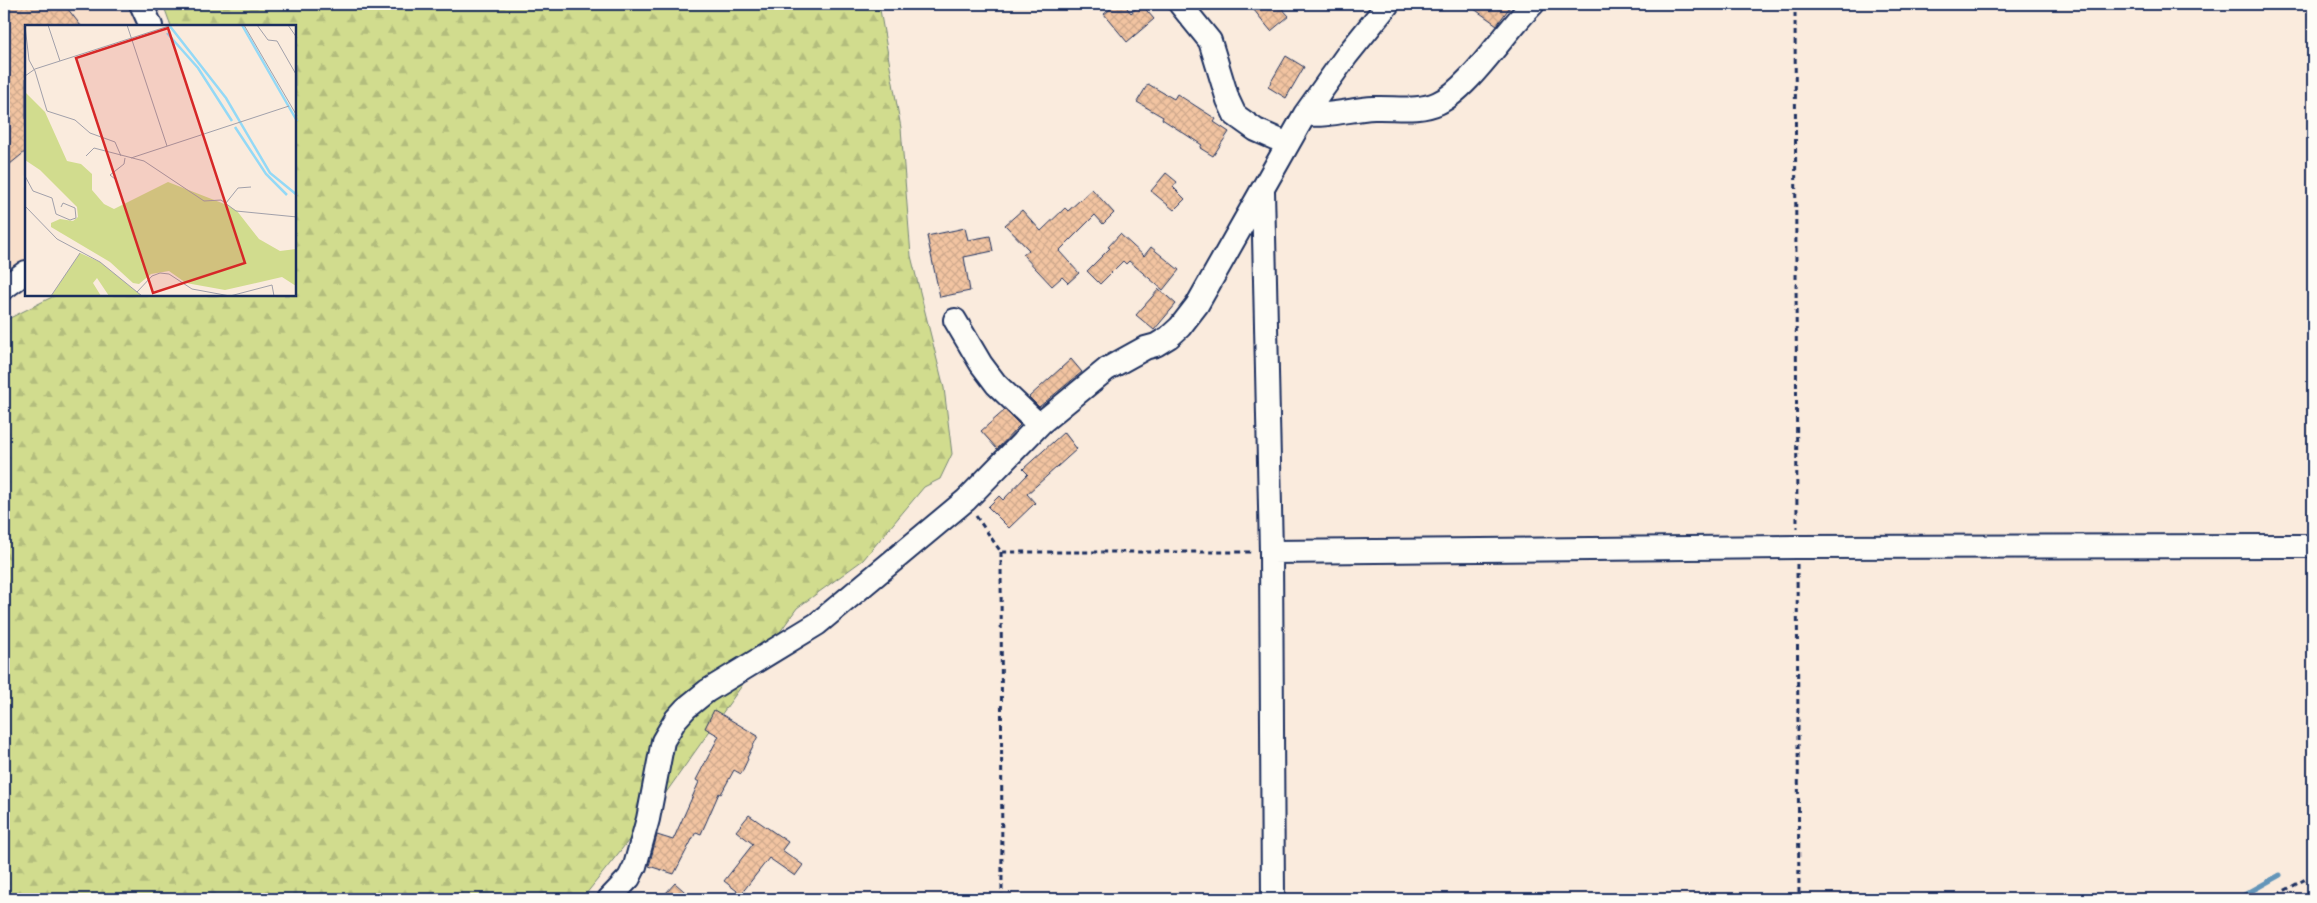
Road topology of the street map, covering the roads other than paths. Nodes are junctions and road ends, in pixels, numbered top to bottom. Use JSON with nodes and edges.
{"nodes":[{"id":1,"x":142,"y":4,"type":"edge"},
{"id":2,"x":1180,"y":4,"type":"edge"},
{"id":3,"x":1388,"y":4,"type":"edge"},
{"id":4,"x":1533,"y":4,"type":"edge"},
{"id":5,"x":151,"y":25,"type":"edge"},
{"id":6,"x":1305,"y":114,"type":"junction"},
{"id":7,"x":1288,"y":144,"type":"junction"},
{"id":8,"x":1263,"y":189,"type":"junction"},
{"id":9,"x":25,"y":273,"type":"edge"},
{"id":10,"x":4,"y":288,"type":"edge"},
{"id":11,"x":955,"y":320,"type":"dead end"},
{"id":12,"x":1039,"y":425,"type":"junction"},
{"id":13,"x":2313,"y":546,"type":"edge"},
{"id":14,"x":1271,"y":552,"type":"junction"},
{"id":15,"x":609,"y":899,"type":"edge"},
{"id":16,"x":1273,"y":899,"type":"edge"}],
"edges":[{"from":1,"to":5,"type":"street"},
{"from":2,"to":7,"type":"street"},
{"from":3,"to":6,"type":"street"},
{"from":4,"to":6,"type":"street"},
{"from":6,"to":7,"type":"street"},
{"from":7,"to":8,"type":"street"},
{"from":8,"to":12,"type":"street"},
{"from":8,"to":14,"type":"street"},
{"from":9,"to":10,"type":"street"},
{"from":11,"to":12,"type":"street"},
{"from":12,"to":15,"type":"street"},
{"from":13,"to":14,"type":"street"},
{"from":14,"to":16,"type":"street"}]}
